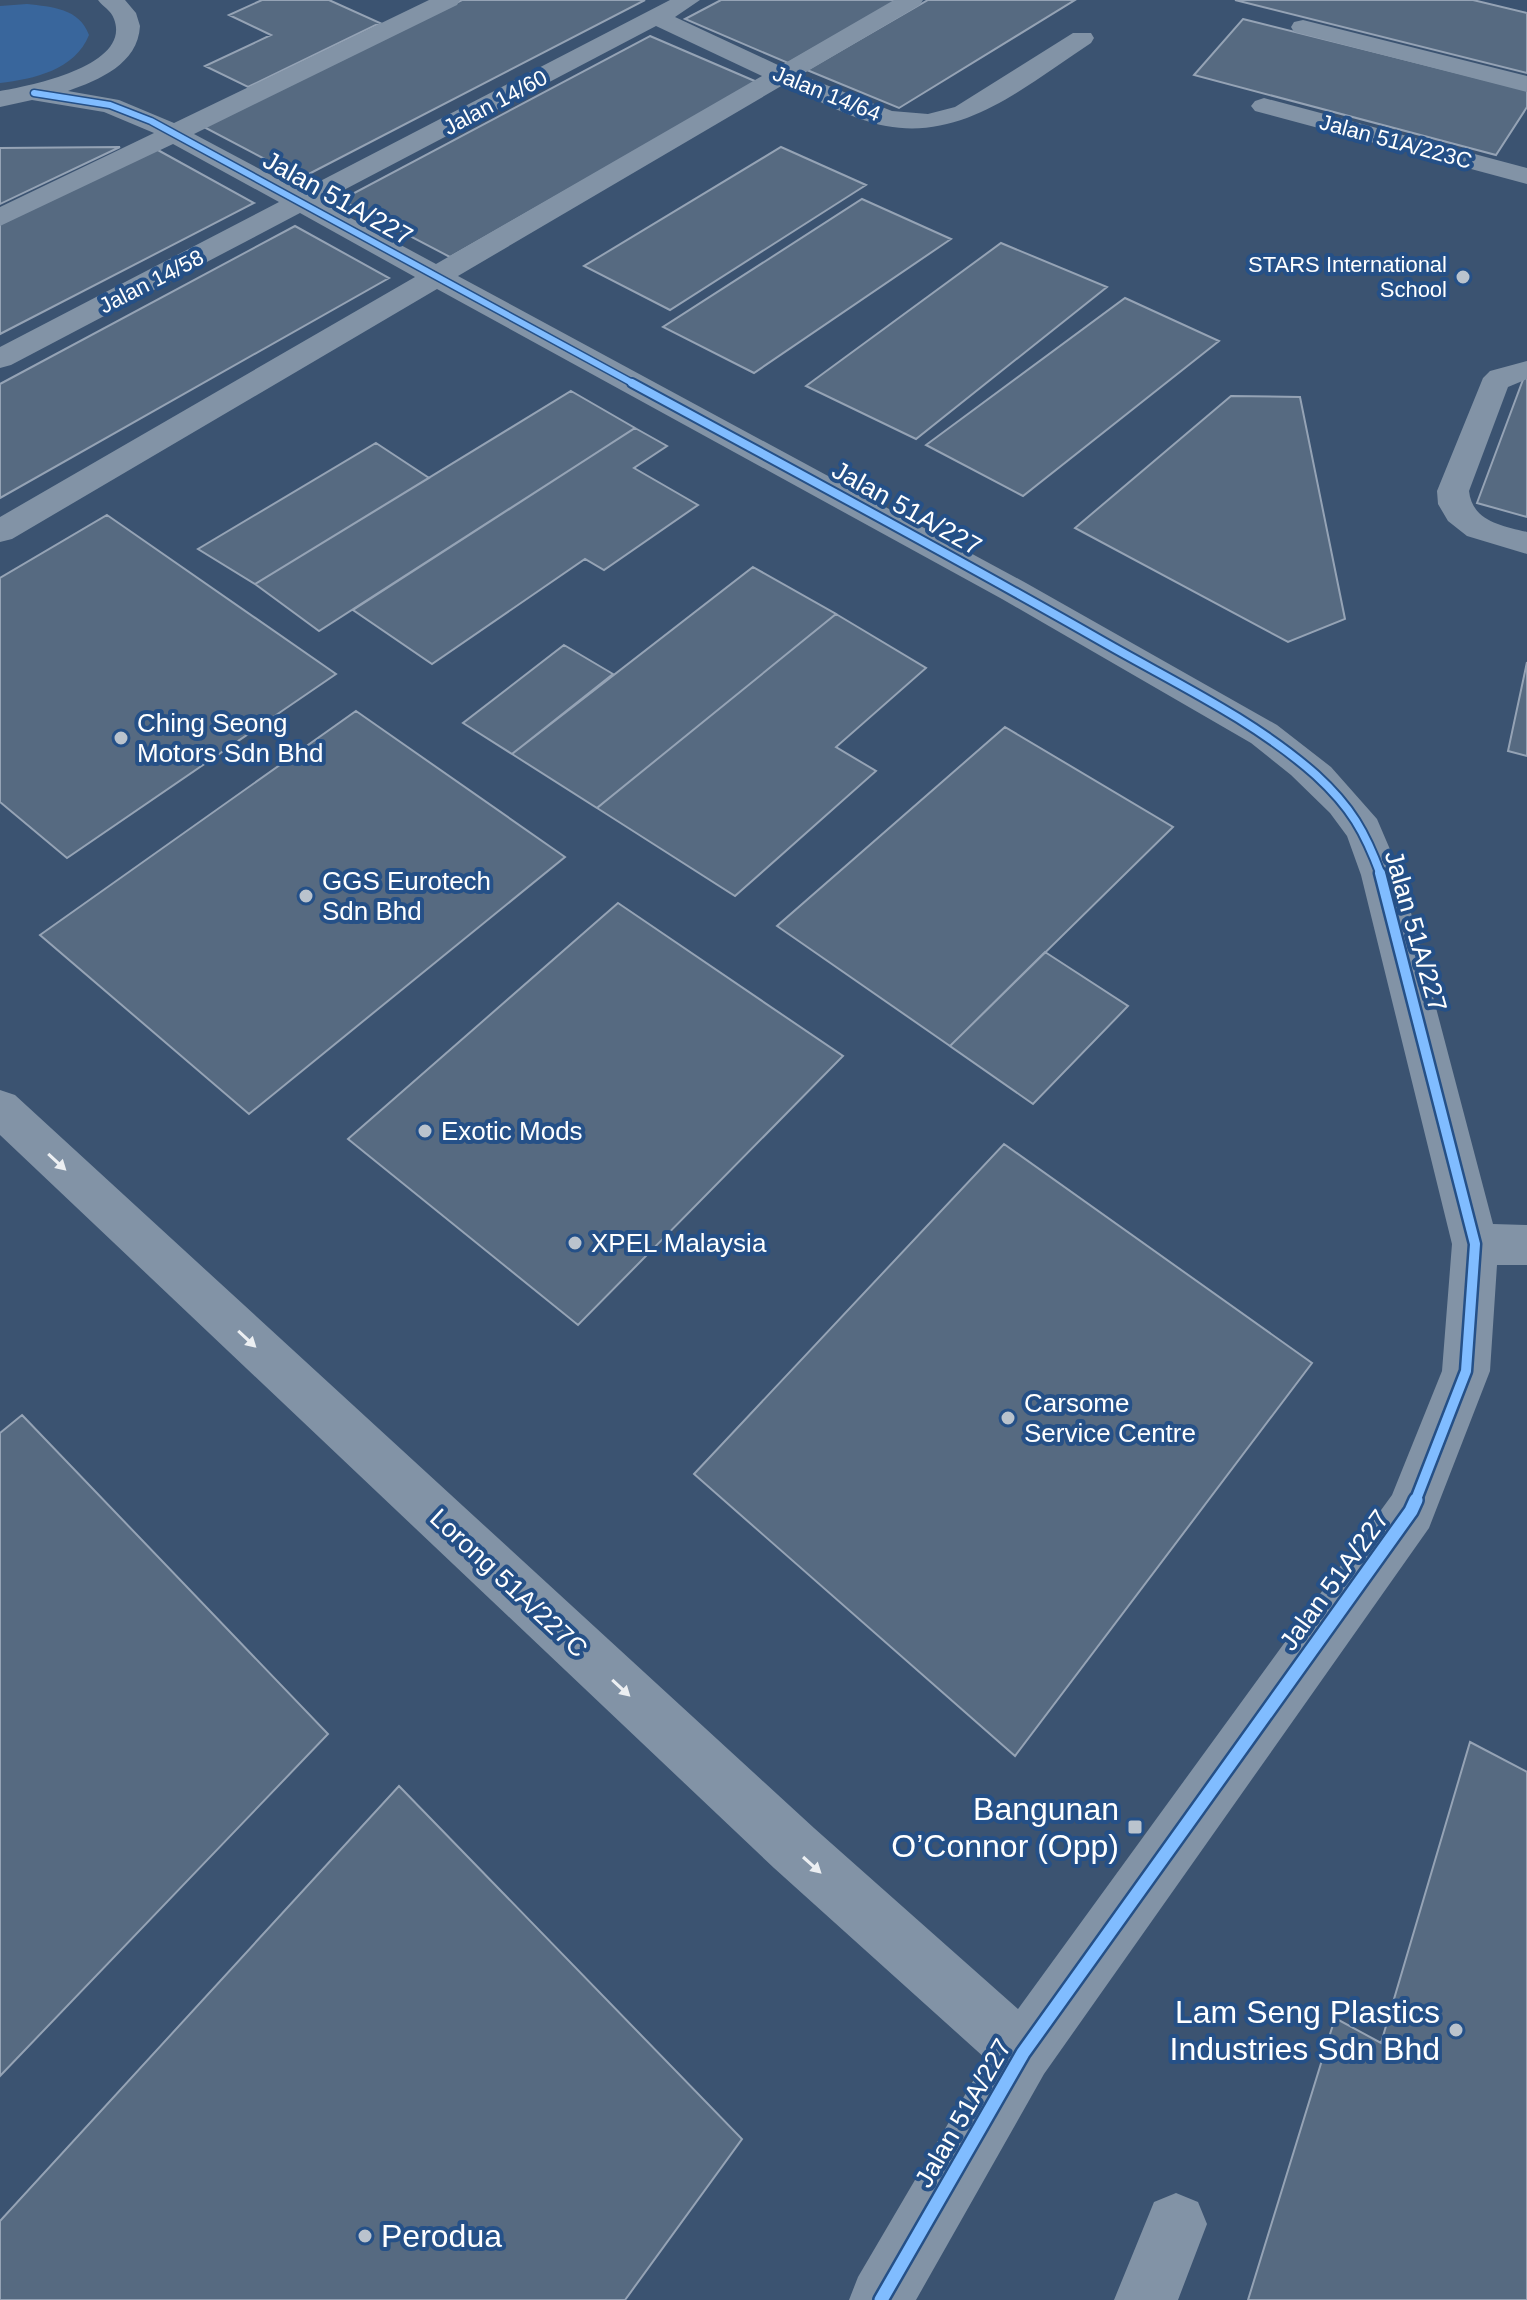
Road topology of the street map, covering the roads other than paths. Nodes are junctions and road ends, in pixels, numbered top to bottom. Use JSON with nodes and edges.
{"nodes":[{"id":1,"x":448,"y":0,"type":"edge"},
{"id":2,"x":688,"y":0,"type":"edge"},
{"id":3,"x":911,"y":0,"type":"edge"},
{"id":4,"x":118,"y":2,"type":"edge"},
{"id":5,"x":656,"y":17,"type":"junction"},
{"id":6,"x":1303,"y":27,"type":"dead end"},
{"id":7,"x":1082,"y":38,"type":"dead end"},
{"id":8,"x":103,"y":65,"type":"junction"},
{"id":9,"x":782,"y":76,"type":"junction"},
{"id":10,"x":1527,"y":84,"type":"edge"},
{"id":11,"x":34,"y":93,"type":"junction"},
{"id":12,"x":0,"y":99,"type":"edge"},
{"id":13,"x":1264,"y":106,"type":"dead end"},
{"id":14,"x":163,"y":127,"type":"junction"},
{"id":15,"x":1518,"y":166,"type":"edge"},
{"id":16,"x":302,"y":203,"type":"junction"},
{"id":17,"x":0,"y":218,"type":"edge"},
{"id":18,"x":436,"y":276,"type":"junction"},
{"id":19,"x":0,"y":359,"type":"edge"},
{"id":20,"x":1527,"y":370,"type":"edge"},
{"id":21,"x":0,"y":531,"type":"edge"},
{"id":22,"x":1527,"y":543,"type":"edge"},
{"id":23,"x":0,"y":1108,"type":"edge"},
{"id":24,"x":1475,"y":1244,"type":"junction"},
{"id":25,"x":1527,"y":1245,"type":"edge"},
{"id":26,"x":1023,"y":2053,"type":"junction"},
{"id":27,"x":1176,"y":2224,"type":"dead end"},
{"id":28,"x":881,"y":2300,"type":"edge"},
{"id":29,"x":1146,"y":2300,"type":"edge"}],
"edges":[{"from":1,"to":14,"type":"street"},
{"from":2,"to":5,"type":"street","name":"Jalan 14/60"},
{"from":3,"to":9,"type":"street"},
{"from":4,"to":8,"type":"street"},
{"from":5,"to":9,"type":"street","name":"Jalan 14/64"},
{"from":5,"to":16,"type":"street","name":"Jalan 14/60"},
{"from":6,"to":10,"type":"street"},
{"from":7,"to":9,"type":"street","name":"Jalan 14/64"},
{"from":8,"to":11,"type":"street"},
{"from":8,"to":14,"type":"street","name":"Jalan 51A/227"},
{"from":9,"to":18,"type":"street"},
{"from":11,"to":12,"type":"street"},
{"from":11,"to":14,"type":"street","name":"Jalan 51A/227"},
{"from":13,"to":15,"type":"street","name":"Jalan 51A/223C"},
{"from":14,"to":16,"type":"street","name":"Jalan 51A/227"},
{"from":14,"to":17,"type":"street"},
{"from":16,"to":18,"type":"street","name":"Jalan 51A/227"},
{"from":16,"to":19,"type":"street","name":"Jalan 14/58"},
{"from":18,"to":21,"type":"street"},
{"from":18,"to":24,"type":"street","name":"Jalan 51A/227"},
{"from":20,"to":22,"type":"street"},
{"from":23,"to":26,"type":"street","name":"Lorong 51A/227C","one_way":true},
{"from":24,"to":25,"type":"street"},
{"from":24,"to":26,"type":"street","name":"Jalan 51A/227"},
{"from":26,"to":28,"type":"street","name":"Jalan 51A/227"},
{"from":27,"to":29,"type":"street"}]}
